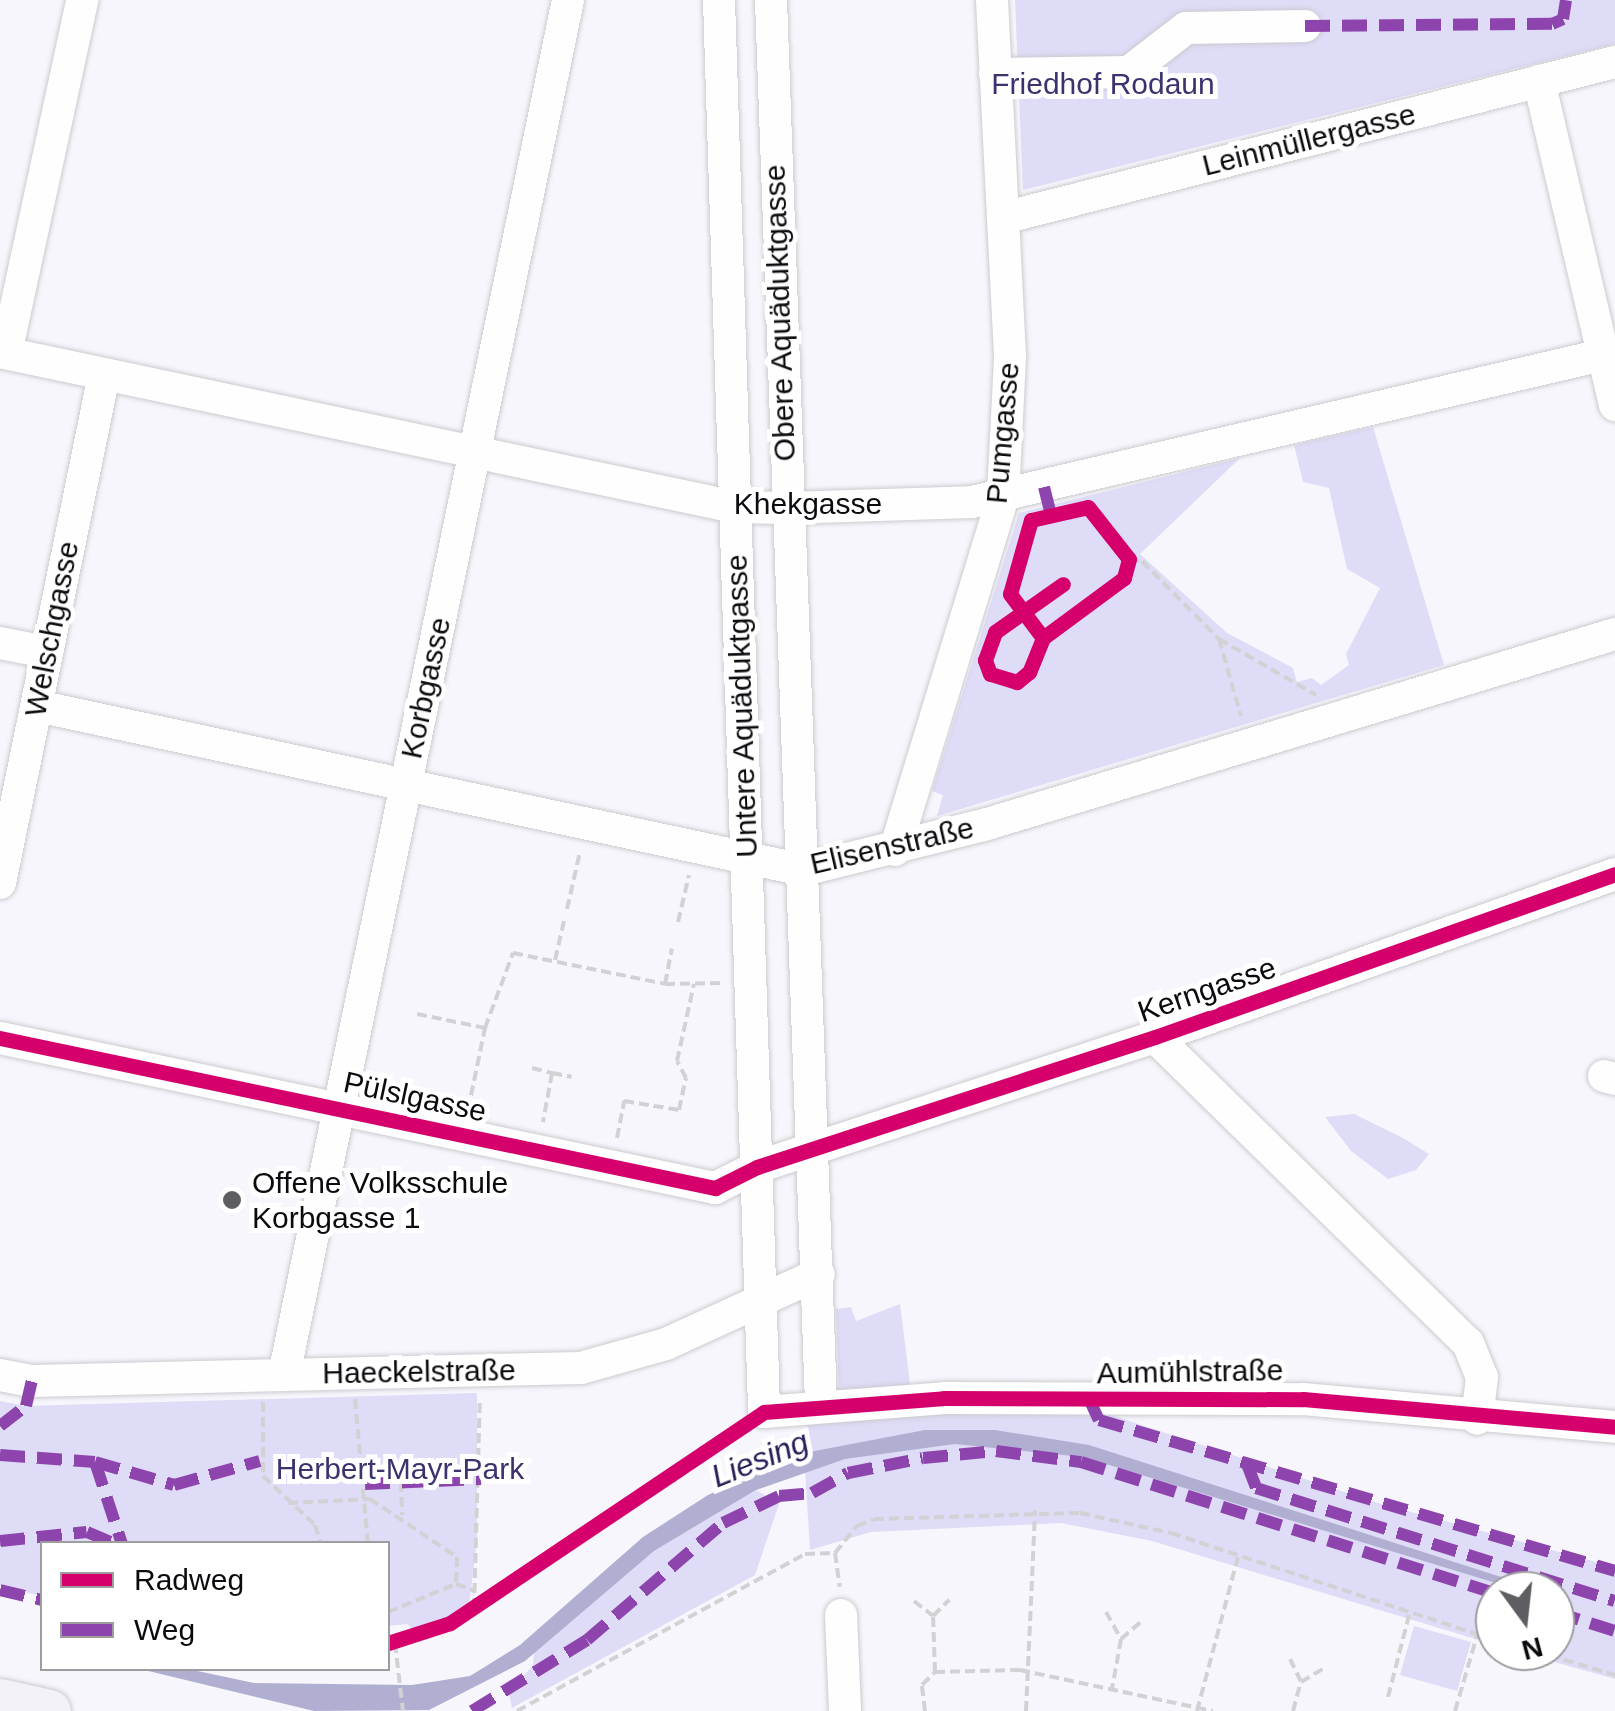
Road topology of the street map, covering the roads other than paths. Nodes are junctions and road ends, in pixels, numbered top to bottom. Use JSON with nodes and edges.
{"nodes":[{"id":1,"x":82,"y":0,"type":"edge"},
{"id":2,"x":568,"y":0,"type":"edge"},
{"id":3,"x":719,"y":0,"type":"edge"},
{"id":4,"x":771,"y":0,"type":"edge"},
{"id":5,"x":992,"y":0,"type":"edge"},
{"id":6,"x":1305,"y":26,"type":"dead end"},
{"id":7,"x":1615,"y":62,"type":"edge"},
{"id":8,"x":996,"y":74,"type":"junction"},
{"id":9,"x":1538,"y":81,"type":"junction"},
{"id":10,"x":1003,"y":218,"type":"junction"},
{"id":11,"x":3,"y":352,"type":"edge"},
{"id":12,"x":1609,"y":353,"type":"edge"},
{"id":13,"x":104,"y":375,"type":"junction"},
{"id":14,"x":1615,"y":405,"type":"edge"},
{"id":15,"x":474,"y":454,"type":"junction"},
{"id":16,"x":1002,"y":496,"type":"junction"},
{"id":17,"x":735,"y":508,"type":"junction"},
{"id":18,"x":785,"y":508,"type":"junction"},
{"id":19,"x":1615,"y":634,"type":"edge"},
{"id":20,"x":0,"y":642,"type":"edge"},
{"id":21,"x":46,"y":652,"type":"junction"},
{"id":22,"x":37,"y":706,"type":"junction"},
{"id":23,"x":12,"y":760,"type":"edge"},
{"id":24,"x":406,"y":784,"type":"junction"},
{"id":25,"x":895,"y":850,"type":"junction"},
{"id":26,"x":748,"y":857,"type":"junction"},
{"id":27,"x":803,"y":870,"type":"junction"},
{"id":28,"x":1615,"y":874,"type":"edge"},
{"id":29,"x":0,"y":883,"type":"edge"},
{"id":30,"x":1155,"y":1037,"type":"junction"},
{"id":31,"x":0,"y":1038,"type":"edge"},
{"id":32,"x":335,"y":1108,"type":"junction"},
{"id":33,"x":814,"y":1149,"type":"junction"},
{"id":34,"x":757,"y":1167,"type":"junction"},
{"id":35,"x":819,"y":1274,"type":"junction"},
{"id":36,"x":765,"y":1304,"type":"junction"},
{"id":37,"x":0,"y":1374,"type":"edge"},
{"id":38,"x":274,"y":1376,"type":"junction"},
{"id":39,"x":821,"y":1406,"type":"junction"},
{"id":40,"x":764,"y":1412,"type":"joint"},
{"id":41,"x":1477,"y":1419,"type":"junction"},
{"id":42,"x":1615,"y":1427,"type":"edge"},
{"id":43,"x":841,"y":1614,"type":"road end"},
{"id":44,"x":0,"y":1700,"type":"edge"},
{"id":45,"x":50,"y":1711,"type":"edge"},
{"id":46,"x":845,"y":1711,"type":"edge"}],
"edges":[{"from":1,"to":11,"type":"street"},
{"from":2,"to":15,"type":"street","name":"Korbgasse"},
{"from":3,"to":17,"type":"street","name":"Untere Aquäduktgasse"},
{"from":4,"to":18,"type":"street","name":"Obere Aquäduktgasse"},
{"from":5,"to":8,"type":"street","name":"Pumgasse"},
{"from":6,"to":8,"type":"street"},
{"from":7,"to":9,"type":"street","name":"Leinmüllergasse"},
{"from":8,"to":10,"type":"street","name":"Pumgasse"},
{"from":9,"to":10,"type":"street","name":"Leinmüllergasse"},
{"from":9,"to":12,"type":"street"},
{"from":10,"to":16,"type":"street","name":"Pumgasse"},
{"from":11,"to":13,"type":"street","name":"Khekgasse"},
{"from":12,"to":14,"type":"street"},
{"from":12,"to":16,"type":"street","name":"Khekgasse"},
{"from":13,"to":15,"type":"street","name":"Khekgasse"},
{"from":13,"to":21,"type":"street","name":"Welschgasse"},
{"from":15,"to":17,"type":"street","name":"Khekgasse"},
{"from":15,"to":24,"type":"street","name":"Korbgasse"},
{"from":16,"to":18,"type":"street","name":"Khekgasse"},
{"from":16,"to":25,"type":"street","name":"Pumgasse"},
{"from":17,"to":18,"type":"street","name":"Khekgasse"},
{"from":17,"to":26,"type":"street","name":"Untere Aquäduktgasse"},
{"from":18,"to":27,"type":"street","name":"Obere Aquäduktgasse"},
{"from":19,"to":25,"type":"street","name":"Elisenstraße"},
{"from":20,"to":21,"type":"street"},
{"from":21,"to":22,"type":"street","name":"Welschgasse"},
{"from":22,"to":23,"type":"street","name":"Welschgasse"},
{"from":22,"to":24,"type":"street","name":"Elisenstraße"},
{"from":23,"to":29,"type":"street","name":"Welschgasse"},
{"from":24,"to":26,"type":"street","name":"Elisenstraße"},
{"from":24,"to":32,"type":"street","name":"Korbgasse"},
{"from":25,"to":27,"type":"street","name":"Elisenstraße"},
{"from":26,"to":27,"type":"street","name":"Elisenstraße"},
{"from":26,"to":34,"type":"street","name":"Untere Aquäduktgasse"},
{"from":27,"to":33,"type":"street","name":"Obere Aquäduktgasse"},
{"from":28,"to":30,"type":"street","name":"Kerngasse"},
{"from":30,"to":33,"type":"street","name":"Kerngasse"},
{"from":30,"to":41,"type":"street"},
{"from":31,"to":32,"type":"street","name":"Pülslgasse"},
{"from":32,"to":34,"type":"street","name":"Pülslgasse"},
{"from":32,"to":38,"type":"street","name":"Korbgasse"},
{"from":33,"to":34,"type":"street","name":"Pülslgasse"},
{"from":33,"to":35,"type":"street","name":"Obere Aquäduktgasse"},
{"from":34,"to":36,"type":"street","name":"Untere Aquäduktgasse"},
{"from":35,"to":36,"type":"street","name":"Haeckelstraße"},
{"from":35,"to":39,"type":"street","name":"Obere Aquäduktgasse"},
{"from":36,"to":38,"type":"street","name":"Haeckelstraße"},
{"from":36,"to":40,"type":"street","name":"Untere Aquäduktgasse"},
{"from":37,"to":38,"type":"street","name":"Haeckelstraße"},
{"from":39,"to":40,"type":"street","name":"Aumühlstraße"},
{"from":39,"to":41,"type":"street","name":"Aumühlstraße"},
{"from":41,"to":42,"type":"street","name":"Aumühlstraße"},
{"from":43,"to":46,"type":"street"},
{"from":44,"to":45,"type":"main road"}]}
